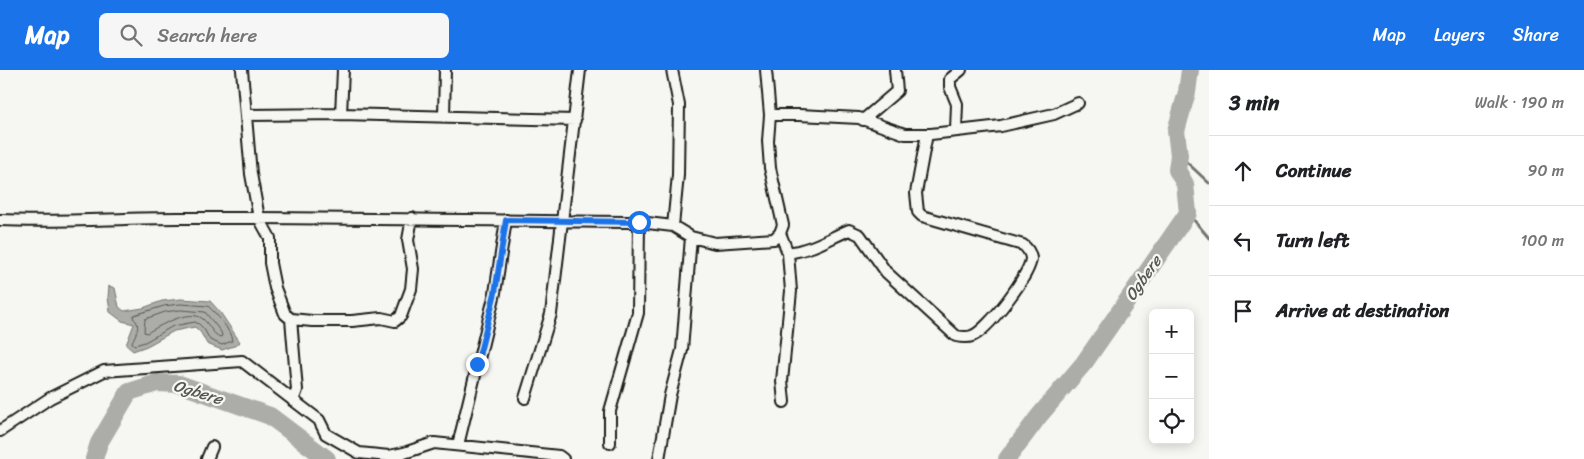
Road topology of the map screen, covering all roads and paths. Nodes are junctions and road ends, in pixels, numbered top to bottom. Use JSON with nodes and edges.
{"nodes":[{"id":1,"x":242,"y":70,"type":"edge"},
{"id":2,"x":343,"y":70,"type":"edge"},
{"id":3,"x":445,"y":70,"type":"edge"},
{"id":4,"x":580,"y":70,"type":"edge"},
{"id":5,"x":672,"y":70,"type":"edge"},
{"id":6,"x":766,"y":70,"type":"edge"},
{"id":7,"x":895,"y":70,"type":"edge"},
{"id":8,"x":962,"y":70,"type":"edge"},
{"id":9,"x":1078,"y":103,"type":"dead end"},
{"id":10,"x":341,"y":114,"type":"junction"},
{"id":11,"x":246,"y":115,"type":"junction"},
{"id":12,"x":770,"y":115,"type":"junction"},
{"id":13,"x":444,"y":117,"type":"junction"},
{"id":14,"x":575,"y":120,"type":"junction"},
{"id":15,"x":863,"y":120,"type":"junction"},
{"id":16,"x":956,"y":130,"type":"junction"},
{"id":17,"x":927,"y":134,"type":"junction"},
{"id":18,"x":259,"y":218,"type":"junction"},
{"id":19,"x":412,"y":218,"type":"junction"},
{"id":20,"x":0,"y":220,"type":"edge"},
{"id":21,"x":506,"y":220,"type":"junction"},
{"id":22,"x":562,"y":222,"type":"junction"},
{"id":23,"x":639,"y":222,"type":"junction"},
{"id":24,"x":673,"y":226,"type":"junction"},
{"id":25,"x":780,"y":233,"type":"junction"},
{"id":26,"x":691,"y":237,"type":"junction"},
{"id":27,"x":788,"y":253,"type":"junction"},
{"id":28,"x":291,"y":320,"type":"junction"},
{"id":29,"x":525,"y":398,"type":"dead end"},
{"id":30,"x":292,"y":401,"type":"junction"},
{"id":31,"x":784,"y":402,"type":"dead end"},
{"id":32,"x":0,"y":431,"type":"edge"},
{"id":33,"x":610,"y":443,"type":"dead end"},
{"id":34,"x":458,"y":445,"type":"junction"},
{"id":35,"x":212,"y":447,"type":"dead end"},
{"id":36,"x":207,"y":459,"type":"edge"},
{"id":37,"x":563,"y":459,"type":"edge"},
{"id":38,"x":659,"y":459,"type":"edge"}],
"edges":[{"from":1,"to":11,"type":"street"},
{"from":2,"to":10,"type":"street"},
{"from":3,"to":13,"type":"street"},
{"from":4,"to":14,"type":"street"},
{"from":5,"to":24,"type":"street"},
{"from":6,"to":12,"type":"street"},
{"from":7,"to":15,"type":"street"},
{"from":8,"to":16,"type":"street"},
{"from":9,"to":16,"type":"street"},
{"from":10,"to":11,"type":"street"},
{"from":10,"to":13,"type":"street"},
{"from":11,"to":18,"type":"street"},
{"from":12,"to":15,"type":"street"},
{"from":12,"to":25,"type":"street"},
{"from":13,"to":14,"type":"street"},
{"from":14,"to":22,"type":"street"},
{"from":15,"to":17,"type":"street"},
{"from":16,"to":17,"type":"street"},
{"from":17,"to":27,"type":"street"},
{"from":18,"to":19,"type":"street"},
{"from":18,"to":20,"type":"street"},
{"from":18,"to":28,"type":"street"},
{"from":19,"to":21,"type":"street"},
{"from":19,"to":28,"type":"street"},
{"from":21,"to":22,"type":"street"},
{"from":21,"to":34,"type":"street"},
{"from":22,"to":23,"type":"street"},
{"from":22,"to":29,"type":"street"},
{"from":23,"to":24,"type":"street"},
{"from":23,"to":33,"type":"street"},
{"from":24,"to":26,"type":"street"},
{"from":25,"to":26,"type":"street"},
{"from":25,"to":27,"type":"street"},
{"from":26,"to":38,"type":"street"},
{"from":27,"to":31,"type":"street"},
{"from":28,"to":30,"type":"street"},
{"from":30,"to":32,"type":"street"},
{"from":30,"to":34,"type":"street"},
{"from":34,"to":37,"type":"street"},
{"from":35,"to":36,"type":"street"}]}
